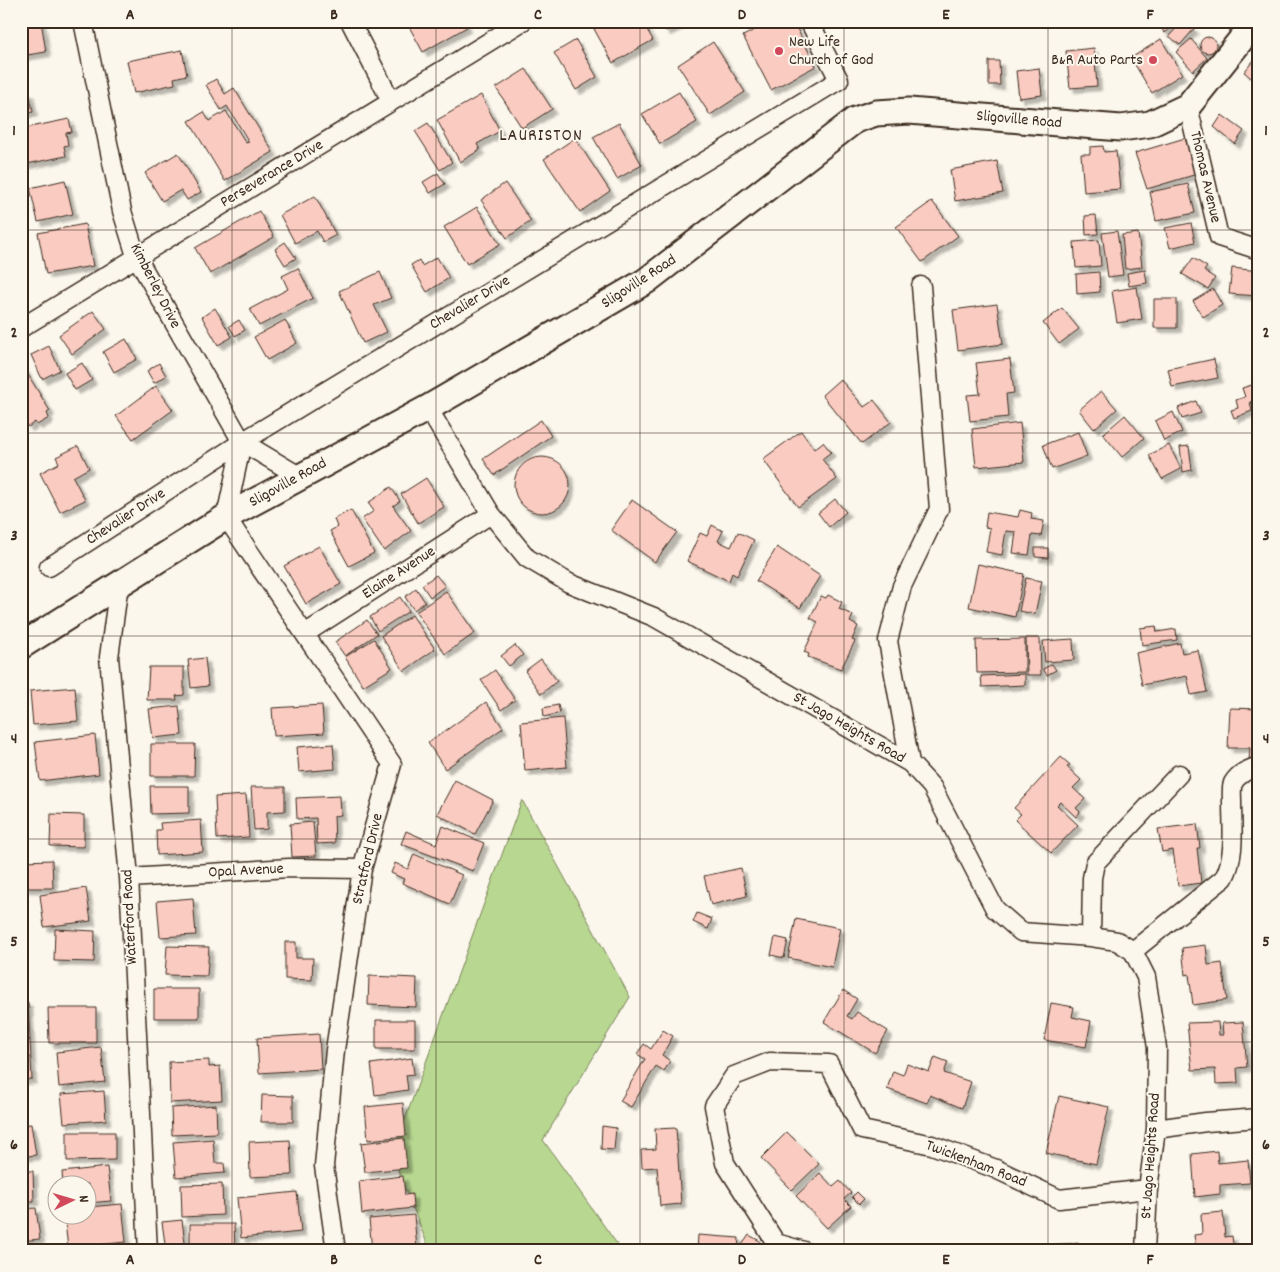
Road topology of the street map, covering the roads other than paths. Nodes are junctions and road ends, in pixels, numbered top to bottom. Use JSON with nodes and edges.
{"nodes":[{"id":1,"x":83,"y":21,"type":"edge"},
{"id":2,"x":350,"y":21,"type":"edge"},
{"id":3,"x":523,"y":21,"type":"edge"},
{"id":4,"x":809,"y":21,"type":"edge"},
{"id":5,"x":1256,"y":21,"type":"edge"},
{"id":6,"x":391,"y":101,"type":"junction"},
{"id":7,"x":1188,"y":106,"type":"junction"},
{"id":8,"x":1259,"y":250,"type":"edge"},
{"id":9,"x":136,"y":256,"type":"junction"},
{"id":10,"x":921,"y":286,"type":"dead end"},
{"id":11,"x":21,"y":328,"type":"edge"},
{"id":12,"x":428,"y":408,"type":"junction"},
{"id":13,"x":242,"y":442,"type":"junction"},
{"id":14,"x":299,"y":476,"type":"junction"},
{"id":15,"x":491,"y":514,"type":"junction"},
{"id":16,"x":226,"y":517,"type":"junction"},
{"id":17,"x":49,"y":567,"type":"dead end"},
{"id":18,"x":118,"y":584,"type":"junction"},
{"id":19,"x":306,"y":633,"type":"junction"},
{"id":20,"x":21,"y":646,"type":"edge"},
{"id":21,"x":910,"y":762,"type":"junction"},
{"id":22,"x":1259,"y":766,"type":"edge"},
{"id":23,"x":1178,"y":774,"type":"dead end"},
{"id":24,"x":362,"y":870,"type":"junction"},
{"id":25,"x":129,"y":878,"type":"junction"},
{"id":26,"x":1091,"y":937,"type":"junction"},
{"id":27,"x":1133,"y":950,"type":"junction"},
{"id":28,"x":1259,"y":1118,"type":"edge"},
{"id":29,"x":1156,"y":1129,"type":"junction"},
{"id":30,"x":1148,"y":1189,"type":"junction"},
{"id":31,"x":148,"y":1251,"type":"edge"},
{"id":32,"x":336,"y":1251,"type":"edge"},
{"id":33,"x":804,"y":1251,"type":"edge"},
{"id":34,"x":1145,"y":1251,"type":"edge"}],
"edges":[{"from":1,"to":9,"type":"street","name":"Kimberley Drive"},
{"from":2,"to":6,"type":"street"},
{"from":3,"to":6,"type":"street","name":"Perseverance Drive"},
{"from":4,"to":13,"type":"street","name":"Chevalier Drive"},
{"from":5,"to":7,"type":"street","name":"Sligoville Road"},
{"from":6,"to":9,"type":"street","name":"Perseverance Drive"},
{"from":7,"to":8,"type":"street","name":"Thomas Avenue"},
{"from":7,"to":12,"type":"street","name":"Sligoville Road"},
{"from":9,"to":11,"type":"street","name":"Perseverance Drive"},
{"from":9,"to":13,"type":"street","name":"Kimberley Drive"},
{"from":10,"to":21,"type":"street"},
{"from":12,"to":14,"type":"street","name":"Sligoville Road"},
{"from":12,"to":15,"type":"street","name":"St Jago Heights Road"},
{"from":13,"to":14,"type":"street","name":"Kimberley Drive"},
{"from":13,"to":16,"type":"street"},
{"from":13,"to":17,"type":"street","name":"Chevalier Drive"},
{"from":14,"to":16,"type":"street","name":"Sligoville Road"},
{"from":15,"to":19,"type":"street","name":"Elaine Avenue"},
{"from":15,"to":21,"type":"street","name":"St Jago Heights Road"},
{"from":16,"to":18,"type":"street","name":"Sligoville Road"},
{"from":16,"to":19,"type":"street","name":"Stratford Drive"},
{"from":18,"to":20,"type":"street","name":"Sligoville Road"},
{"from":18,"to":25,"type":"street","name":"Waterford Road"},
{"from":19,"to":24,"type":"street","name":"Stratford Drive"},
{"from":21,"to":26,"type":"street","name":"St Jago Heights Road"},
{"from":22,"to":27,"type":"street"},
{"from":23,"to":26,"type":"street"},
{"from":24,"to":25,"type":"street","name":"Opal Avenue"},
{"from":24,"to":32,"type":"street","name":"Stratford Drive"},
{"from":25,"to":31,"type":"street","name":"Waterford Road"},
{"from":26,"to":27,"type":"street","name":"St Jago Heights Road"},
{"from":27,"to":29,"type":"street","name":"St Jago Heights Road"},
{"from":28,"to":29,"type":"street"},
{"from":29,"to":30,"type":"street","name":"St Jago Heights Road"},
{"from":30,"to":33,"type":"street","name":"Twickenham Road"},
{"from":30,"to":34,"type":"street","name":"St Jago Heights Road"}]}
